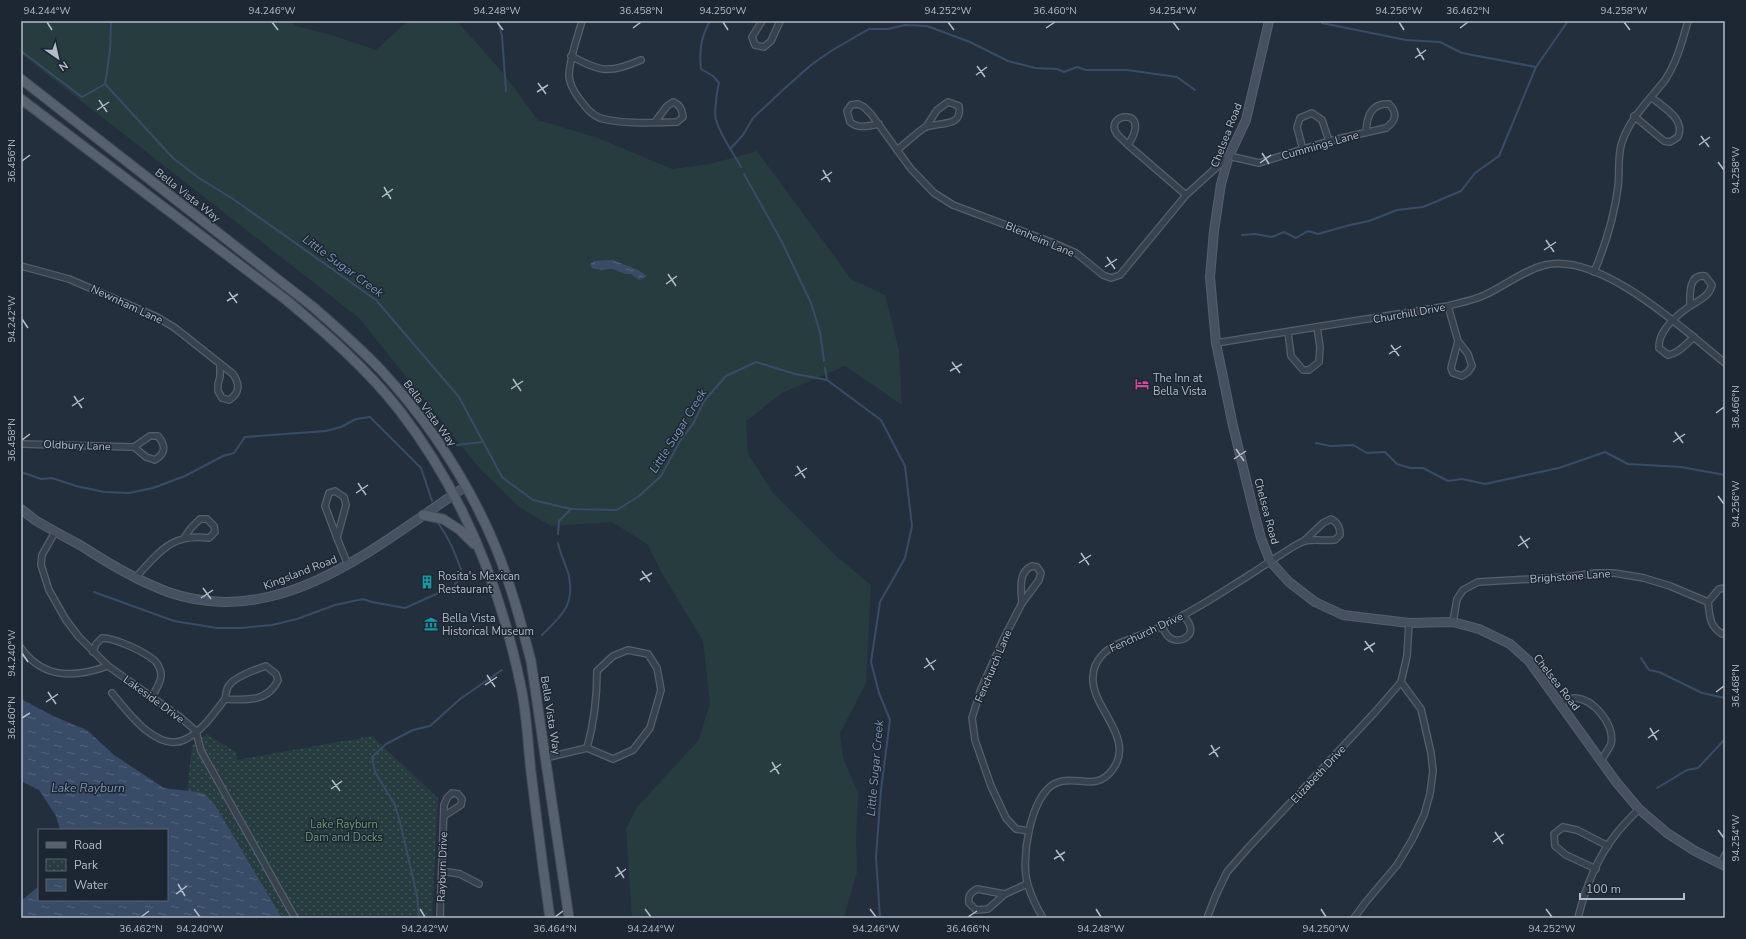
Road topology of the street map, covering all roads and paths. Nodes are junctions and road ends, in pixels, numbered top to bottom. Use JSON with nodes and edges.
{"nodes":[{"id":1,"x":582,"y":21,"type":"edge"},
{"id":2,"x":762,"y":21,"type":"edge"},
{"id":3,"x":780,"y":21,"type":"edge"},
{"id":4,"x":1269,"y":21,"type":"edge"},
{"id":5,"x":1688,"y":21,"type":"edge"},
{"id":6,"x":571,"y":56,"type":"junction"},
{"id":7,"x":641,"y":60,"type":"dead end"},
{"id":8,"x":21,"y":79,"type":"edge"},
{"id":9,"x":1651,"y":97,"type":"junction"},
{"id":10,"x":21,"y":99,"type":"edge"},
{"id":11,"x":1634,"y":116,"type":"junction"},
{"id":12,"x":655,"y":122,"type":"junction"},
{"id":13,"x":879,"y":124,"type":"junction"},
{"id":14,"x":926,"y":127,"type":"junction"},
{"id":15,"x":1366,"y":132,"type":"junction"},
{"id":16,"x":1329,"y":141,"type":"junction"},
{"id":17,"x":1128,"y":145,"type":"junction"},
{"id":18,"x":897,"y":150,"type":"junction"},
{"id":19,"x":1303,"y":150,"type":"junction"},
{"id":20,"x":1229,"y":156,"type":"junction"},
{"id":21,"x":1186,"y":195,"type":"junction"},
{"id":22,"x":21,"y":266,"type":"edge"},
{"id":23,"x":1594,"y":272,"type":"junction"},
{"id":24,"x":1448,"y":306,"type":"junction"},
{"id":25,"x":1690,"y":306,"type":"junction"},
{"id":26,"x":1672,"y":320,"type":"junction"},
{"id":27,"x":1316,"y":327,"type":"junction"},
{"id":28,"x":1288,"y":332,"type":"junction"},
{"id":29,"x":1694,"y":337,"type":"junction"},
{"id":30,"x":1458,"y":341,"type":"junction"},
{"id":31,"x":1216,"y":343,"type":"junction"},
{"id":32,"x":1725,"y":363,"type":"edge"},
{"id":33,"x":220,"y":365,"type":"junction"},
{"id":34,"x":21,"y":444,"type":"edge"},
{"id":35,"x":134,"y":447,"type":"junction"},
{"id":36,"x":465,"y":487,"type":"junction"},
{"id":37,"x":453,"y":495,"type":"junction"},
{"id":38,"x":21,"y":509,"type":"edge"},
{"id":39,"x":423,"y":515,"type":"junction"},
{"id":40,"x":55,"y":532,"type":"junction"},
{"id":41,"x":184,"y":538,"type":"junction"},
{"id":42,"x":337,"y":538,"type":"junction"},
{"id":43,"x":1304,"y":541,"type":"junction"},
{"id":44,"x":479,"y":549,"type":"junction"},
{"id":45,"x":1270,"y":561,"type":"junction"},
{"id":46,"x":348,"y":565,"type":"junction"},
{"id":47,"x":135,"y":578,"type":"junction"},
{"id":48,"x":1725,"y":588,"type":"edge"},
{"id":49,"x":1708,"y":602,"type":"junction"},
{"id":50,"x":1022,"y":603,"type":"junction"},
{"id":51,"x":1184,"y":615,"type":"junction"},
{"id":52,"x":1453,"y":622,"type":"junction"},
{"id":53,"x":1409,"y":623,"type":"junction"},
{"id":54,"x":1162,"y":627,"type":"junction"},
{"id":55,"x":1725,"y":632,"type":"edge"},
{"id":56,"x":21,"y":648,"type":"edge"},
{"id":57,"x":93,"y":652,"type":"junction"},
{"id":58,"x":108,"y":666,"type":"junction"},
{"id":59,"x":1401,"y":682,"type":"junction"},
{"id":60,"x":112,"y":693,"type":"dead end"},
{"id":61,"x":152,"y":697,"type":"junction"},
{"id":62,"x":226,"y":699,"type":"junction"},
{"id":63,"x":1560,"y":703,"type":"junction"},
{"id":64,"x":196,"y":732,"type":"junction"},
{"id":65,"x":587,"y":748,"type":"junction"},
{"id":66,"x":545,"y":758,"type":"junction"},
{"id":67,"x":1602,"y":760,"type":"junction"},
{"id":68,"x":1639,"y":810,"type":"junction"},
{"id":69,"x":444,"y":816,"type":"dead end"},
{"id":70,"x":1029,"y":831,"type":"junction"},
{"id":71,"x":1608,"y":846,"type":"junction"},
{"id":72,"x":1725,"y":855,"type":"edge"},
{"id":73,"x":1723,"y":865,"type":"edge"},
{"id":74,"x":1596,"y":869,"type":"junction"},
{"id":75,"x":442,"y":871,"type":"junction"},
{"id":76,"x":479,"y":884,"type":"dead end"},
{"id":77,"x":1027,"y":884,"type":"junction"},
{"id":78,"x":1005,"y":894,"type":"junction"},
{"id":79,"x":296,"y":918,"type":"edge"},
{"id":80,"x":440,"y":918,"type":"edge"},
{"id":81,"x":550,"y":918,"type":"edge"},
{"id":82,"x":569,"y":918,"type":"edge"},
{"id":83,"x":1043,"y":918,"type":"edge"},
{"id":84,"x":1208,"y":918,"type":"edge"},
{"id":85,"x":1354,"y":918,"type":"edge"},
{"id":86,"x":1578,"y":918,"type":"edge"}],
"edges":[{"from":1,"to":6,"type":"street"},
{"from":2,"to":3,"type":"street"},
{"from":4,"to":20,"type":"street","name":"Chelsea Road"},
{"from":5,"to":9,"type":"street"},
{"from":6,"to":7,"type":"street"},
{"from":6,"to":12,"type":"street"},
{"from":8,"to":36,"type":"main road","name":"Bella Vista Way"},
{"from":9,"to":11,"type":"street"},
{"from":9,"to":11,"type":"street"},
{"from":10,"to":37,"type":"main road","name":"Bella Vista Way"},
{"from":11,"to":23,"type":"street"},
{"from":12,"to":12,"type":"street"},
{"from":13,"to":13,"type":"street","name":"Blenheim Lane"},
{"from":13,"to":18,"type":"street","name":"Blenheim Lane"},
{"from":14,"to":14,"type":"street"},
{"from":14,"to":18,"type":"street"},
{"from":15,"to":15,"type":"street","name":"Cummings Lane"},
{"from":15,"to":16,"type":"street","name":"Cummings Lane"},
{"from":16,"to":19,"type":"street","name":"Cummings Lane"},
{"from":16,"to":19,"type":"street"},
{"from":17,"to":17,"type":"street"},
{"from":17,"to":21,"type":"street"},
{"from":18,"to":21,"type":"street","name":"Blenheim Lane"},
{"from":19,"to":20,"type":"street","name":"Cummings Lane"},
{"from":20,"to":21,"type":"street","name":"Blenheim Lane"},
{"from":20,"to":31,"type":"street","name":"Chelsea Road"},
{"from":22,"to":33,"type":"street","name":"Newnham Lane"},
{"from":23,"to":24,"type":"street","name":"Churchill Drive"},
{"from":23,"to":26,"type":"street","name":"Churchill Drive"},
{"from":24,"to":27,"type":"street","name":"Churchill Drive"},
{"from":24,"to":30,"type":"street"},
{"from":25,"to":25,"type":"street"},
{"from":25,"to":26,"type":"street"},
{"from":26,"to":29,"type":"street","name":"Churchill Drive"},
{"from":26,"to":29,"type":"street"},
{"from":27,"to":28,"type":"street","name":"Churchill Drive"},
{"from":27,"to":28,"type":"street"},
{"from":28,"to":31,"type":"street","name":"Churchill Drive"},
{"from":29,"to":32,"type":"street","name":"Churchill Drive"},
{"from":30,"to":30,"type":"street"},
{"from":31,"to":45,"type":"street","name":"Chelsea Road"},
{"from":33,"to":33,"type":"street","name":"Newnham Lane"},
{"from":34,"to":35,"type":"street","name":"Oldbury Lane"},
{"from":35,"to":35,"type":"street"},
{"from":36,"to":37,"type":"street","name":"Kingsland Road"},
{"from":36,"to":66,"type":"main road","name":"Bella Vista Way"},
{"from":37,"to":39,"type":"street","name":"Kingsland Road"},
{"from":37,"to":44,"type":"main road","name":"Bella Vista Way"},
{"from":38,"to":40,"type":"street","name":"Kingsland Road"},
{"from":39,"to":44,"type":"main road"},
{"from":39,"to":46,"type":"street","name":"Kingsland Road"},
{"from":40,"to":47,"type":"street","name":"Kingsland Road"},
{"from":40,"to":57,"type":"street","name":"Lakeside Drive"},
{"from":41,"to":41,"type":"street"},
{"from":41,"to":47,"type":"street"},
{"from":42,"to":42,"type":"street"},
{"from":42,"to":46,"type":"street"},
{"from":43,"to":43,"type":"street","name":"Fenchurch Drive"},
{"from":43,"to":45,"type":"street","name":"Fenchurch Drive"},
{"from":44,"to":81,"type":"main road","name":"Bella Vista Way"},
{"from":45,"to":51,"type":"street","name":"Fenchurch Drive"},
{"from":45,"to":53,"type":"street","name":"Chelsea Road"},
{"from":46,"to":47,"type":"street","name":"Kingsland Road"},
{"from":48,"to":49,"type":"street"},
{"from":49,"to":52,"type":"street","name":"Brighstone Lane"},
{"from":49,"to":55,"type":"street"},
{"from":50,"to":50,"type":"street","name":"Fenchurch Lane"},
{"from":50,"to":70,"type":"street","name":"Fenchurch Lane"},
{"from":51,"to":54,"type":"street","name":"Fenchurch Drive"},
{"from":51,"to":54,"type":"street"},
{"from":52,"to":53,"type":"street","name":"Chelsea Road"},
{"from":52,"to":63,"type":"street","name":"Chelsea Road"},
{"from":53,"to":59,"type":"street","name":"Elizabeth Drive"},
{"from":54,"to":70,"type":"street","name":"Fenchurch Drive"},
{"from":56,"to":58,"type":"street"},
{"from":57,"to":58,"type":"street","name":"Lakeside Drive"},
{"from":57,"to":61,"type":"street"},
{"from":58,"to":61,"type":"street","name":"Lakeside Drive"},
{"from":59,"to":84,"type":"street","name":"Elizabeth Drive"},
{"from":59,"to":85,"type":"street"},
{"from":60,"to":64,"type":"street"},
{"from":61,"to":64,"type":"street","name":"Lakeside Drive"},
{"from":62,"to":62,"type":"street"},
{"from":62,"to":64,"type":"street"},
{"from":63,"to":67,"type":"street","name":"Chelsea Road"},
{"from":63,"to":67,"type":"street"},
{"from":64,"to":79,"type":"street"},
{"from":65,"to":65,"type":"street"},
{"from":65,"to":66,"type":"street"},
{"from":66,"to":82,"type":"main road","name":"Bella Vista Way"},
{"from":67,"to":68,"type":"street","name":"Chelsea Road"},
{"from":68,"to":71,"type":"street"},
{"from":68,"to":73,"type":"street","name":"Chelsea Road"},
{"from":69,"to":75,"type":"street","name":"Rayburn Drive"},
{"from":70,"to":77,"type":"street","name":"Fenchurch Drive"},
{"from":71,"to":74,"type":"street"},
{"from":71,"to":74,"type":"street"},
{"from":72,"to":73,"type":"street"},
{"from":74,"to":86,"type":"street"},
{"from":75,"to":76,"type":"street"},
{"from":75,"to":80,"type":"street","name":"Rayburn Drive"},
{"from":77,"to":78,"type":"street"},
{"from":77,"to":83,"type":"street","name":"Fenchurch Drive"},
{"from":78,"to":78,"type":"street"}]}
